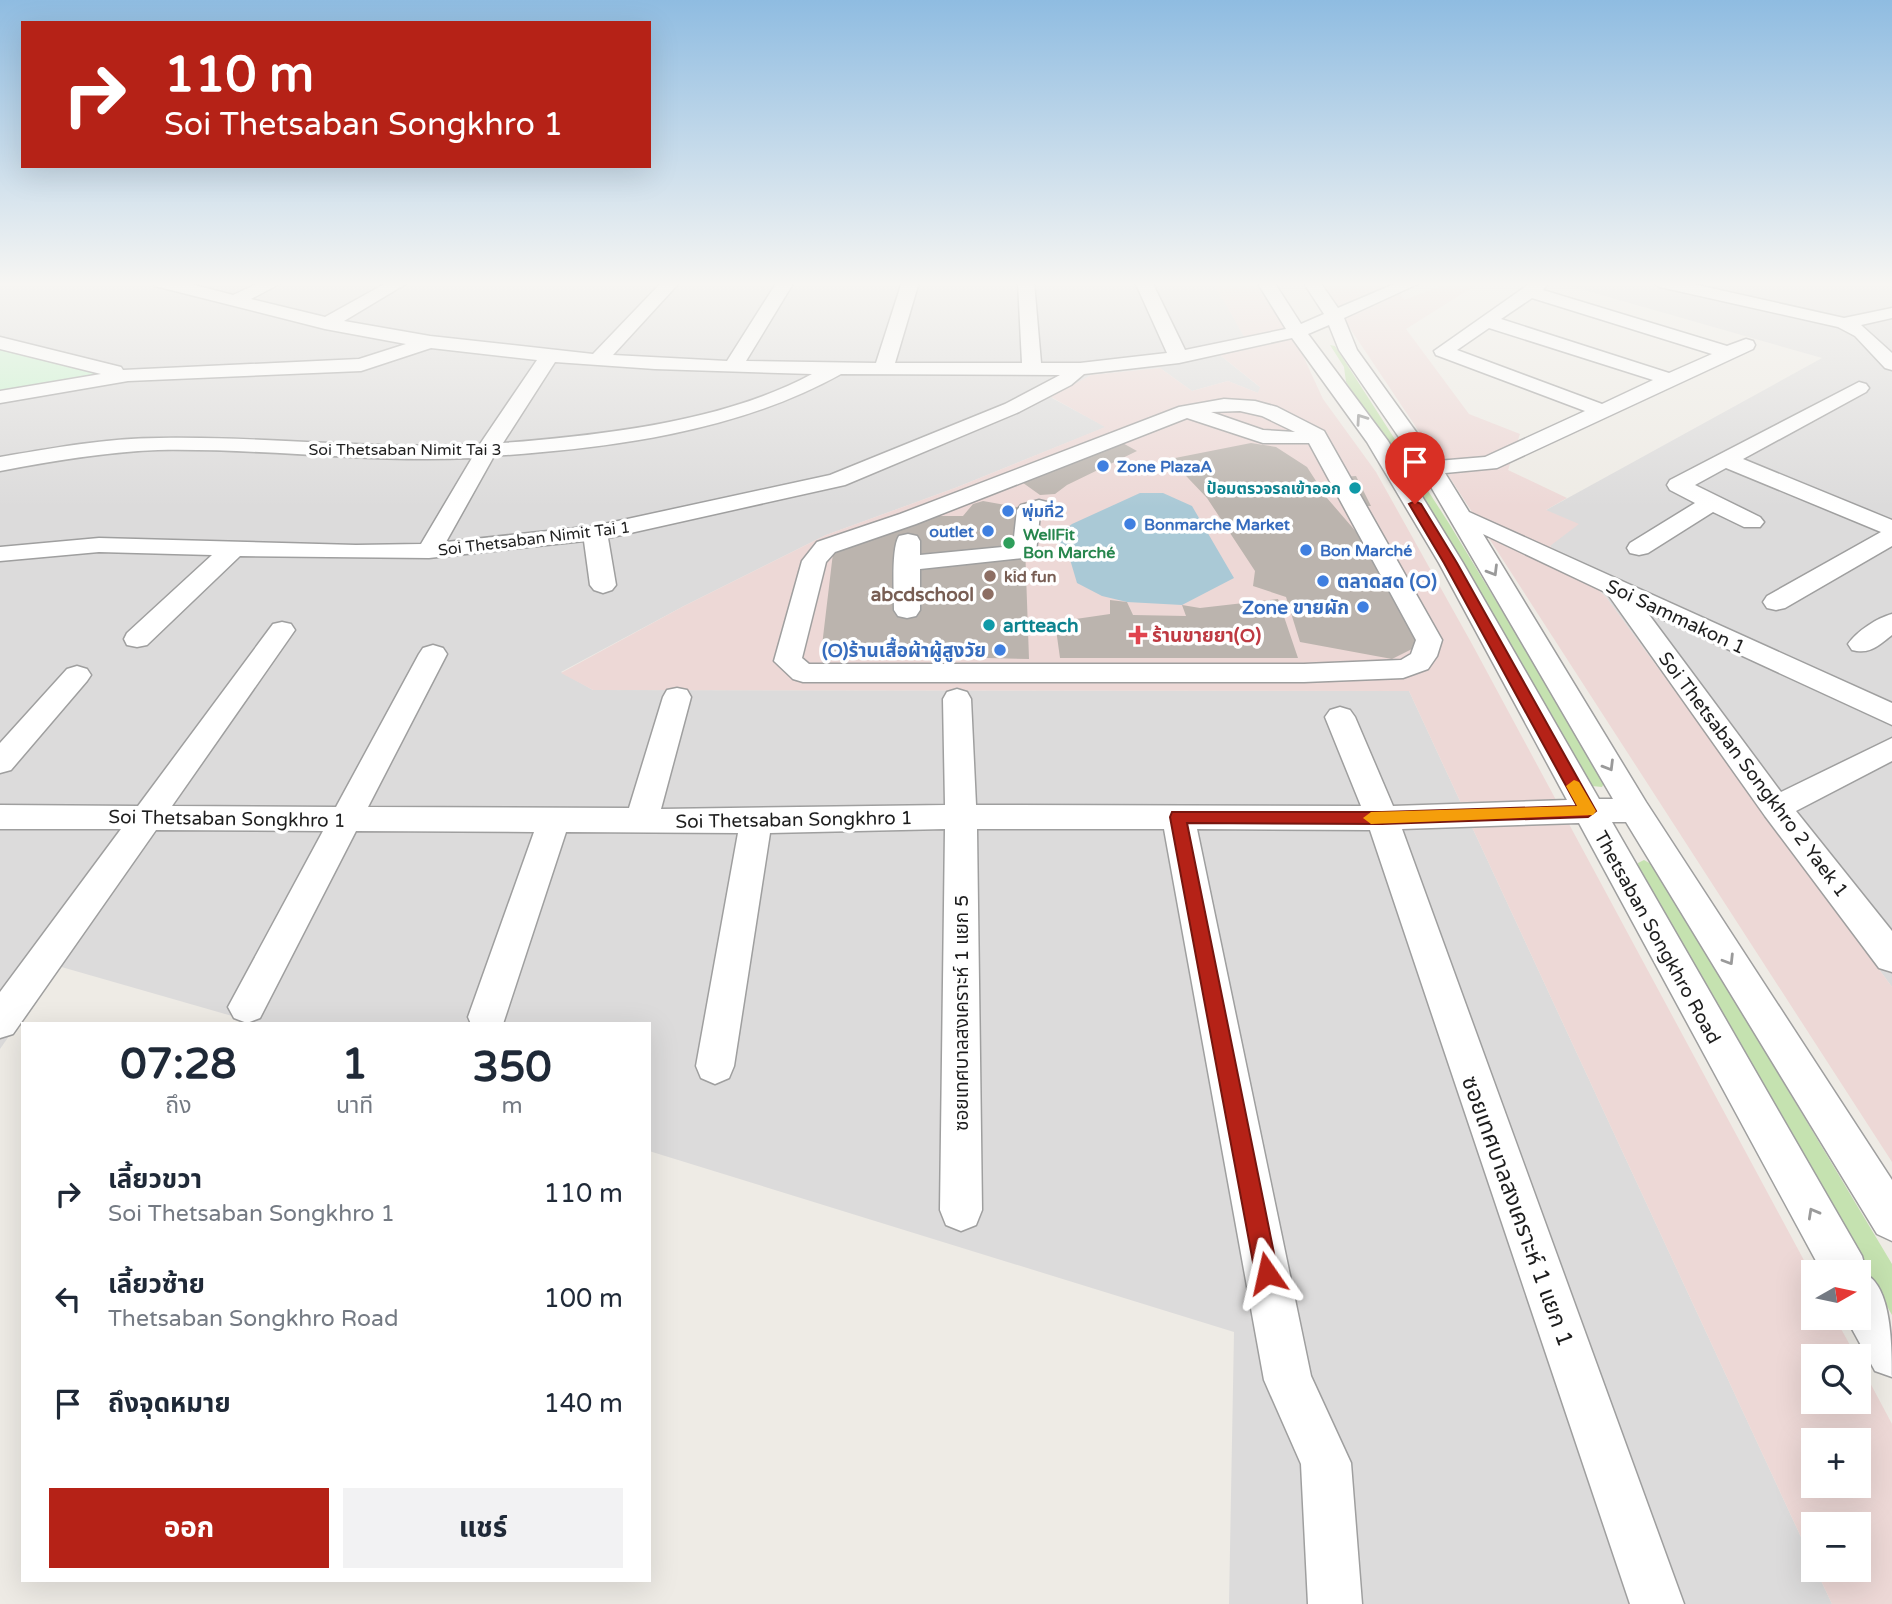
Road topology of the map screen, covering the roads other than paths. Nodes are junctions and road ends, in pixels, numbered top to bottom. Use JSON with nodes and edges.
{"nodes":[{"id":1,"x":55,"y":357,"type":"edge"},
{"id":2,"x":385,"y":357,"type":"edge"},
{"id":3,"x":548,"y":357,"type":"edge"},
{"id":4,"x":559,"y":357,"type":"edge"},
{"id":5,"x":601,"y":357,"type":"edge"},
{"id":6,"x":739,"y":357,"type":"edge"},
{"id":7,"x":888,"y":357,"type":"edge"},
{"id":8,"x":1031,"y":357,"type":"edge"},
{"id":9,"x":1179,"y":357,"type":"edge"},
{"id":10,"x":1325,"y":357,"type":"edge"},
{"id":11,"x":1353,"y":357,"type":"edge"},
{"id":12,"x":1459,"y":357,"type":"edge"},
{"id":13,"x":1599,"y":357,"type":"edge"},
{"id":14,"x":1721,"y":357,"type":"edge"},
{"id":15,"x":598,"y":360,"type":"junction"},
{"id":16,"x":733,"y":367,"type":"junction"},
{"id":17,"x":840,"y":368,"type":"junction"},
{"id":18,"x":884,"y":369,"type":"junction"},
{"id":19,"x":1032,"y":369,"type":"junction"},
{"id":20,"x":1080,"y":369,"type":"junction"},
{"id":21,"x":128,"y":375,"type":"junction"},
{"id":22,"x":1672,"y":380,"type":"junction"},
{"id":23,"x":1859,"y":388,"type":"dead end"},
{"id":24,"x":0,"y":397,"type":"edge"},
{"id":25,"x":1218,"y":404,"type":"junction"},
{"id":26,"x":1186,"y":411,"type":"junction"},
{"id":27,"x":1605,"y":412,"type":"junction"},
{"id":28,"x":1268,"y":428,"type":"dead end"},
{"id":29,"x":1317,"y":436,"type":"junction"},
{"id":30,"x":486,"y":452,"type":"junction"},
{"id":31,"x":1726,"y":460,"type":"junction"},
{"id":32,"x":0,"y":464,"type":"edge"},
{"id":33,"x":1431,"y":468,"type":"junction"},
{"id":34,"x":1373,"y":484,"type":"junction"},
{"id":35,"x":1711,"y":503,"type":"junction"},
{"id":36,"x":1039,"y":507,"type":"dead end"},
{"id":37,"x":1460,"y":517,"type":"junction"},
{"id":38,"x":908,"y":519,"type":"junction"},
{"id":39,"x":1752,"y":522,"type":"dead end"},
{"id":40,"x":1892,"y":528,"type":"edge"},
{"id":41,"x":595,"y":533,"type":"junction"},
{"id":42,"x":1892,"y":536,"type":"edge"},
{"id":43,"x":234,"y":548,"type":"junction"},
{"id":44,"x":1639,"y":548,"type":"dead end"},
{"id":45,"x":429,"y":551,"type":"junction"},
{"id":46,"x":0,"y":554,"type":"edge"},
{"id":47,"x":907,"y":562,"type":"junction"},
{"id":48,"x":603,"y":584,"type":"dead end"},
{"id":49,"x":1617,"y":589,"type":"junction"},
{"id":50,"x":1776,"y":602,"type":"dead end"},
{"id":51,"x":906,"y":610,"type":"dead end"},
{"id":52,"x":1892,"y":622,"type":"edge"},
{"id":53,"x":282,"y":630,"type":"dead end"},
{"id":54,"x":137,"y":639,"type":"dead end"},
{"id":55,"x":1862,"y":644,"type":"dead end"},
{"id":56,"x":433,"y":654,"type":"dead end"},
{"id":57,"x":77,"y":675,"type":"dead end"},
{"id":58,"x":677,"y":697,"type":"dead end"},
{"id":59,"x":957,"y":699,"type":"dead end"},
{"id":60,"x":1892,"y":715,"type":"edge"},
{"id":61,"x":1340,"y":717,"type":"dead end"},
{"id":62,"x":1892,"y":748,"type":"edge"},
{"id":63,"x":0,"y":762,"type":"edge"},
{"id":64,"x":1776,"y":808,"type":"junction"},
{"id":65,"x":1636,"y":810,"type":"junction"},
{"id":66,"x":1588,"y":811,"type":"junction"},
{"id":67,"x":147,"y":816,"type":"junction"},
{"id":68,"x":0,"y":817,"type":"edge"},
{"id":69,"x":961,"y":817,"type":"junction"},
{"id":70,"x":1178,"y":817,"type":"junction"},
{"id":71,"x":1382,"y":818,"type":"junction"},
{"id":72,"x":348,"y":819,"type":"junction"},
{"id":73,"x":554,"y":820,"type":"junction"},
{"id":74,"x":642,"y":820,"type":"junction"},
{"id":75,"x":756,"y":821,"type":"junction"},
{"id":76,"x":1892,"y":957,"type":"edge"},
{"id":77,"x":247,"y":1007,"type":"dead end"},
{"id":78,"x":487,"y":1017,"type":"dead end"},
{"id":79,"x":0,"y":1022,"type":"edge"},
{"id":80,"x":715,"y":1066,"type":"dead end"},
{"id":81,"x":961,"y":1210,"type":"dead end"},
{"id":82,"x":1892,"y":1219,"type":"edge"},
{"id":83,"x":1839,"y":1260,"type":"edge"},
{"id":84,"x":1871,"y":1317,"type":"edge"},
{"id":85,"x":1892,"y":1354,"type":"edge"},
{"id":86,"x":1335,"y":1604,"type":"edge"},
{"id":87,"x":1657,"y":1604,"type":"edge"}],
"edges":[{"from":1,"to":21,"type":"street"},
{"from":2,"to":21,"type":"street"},
{"from":3,"to":30,"type":"street"},
{"from":4,"to":15,"type":"street"},
{"from":5,"to":15,"type":"street"},
{"from":6,"to":16,"type":"street"},
{"from":7,"to":18,"type":"street"},
{"from":8,"to":19,"type":"street"},
{"from":9,"to":20,"type":"street"},
{"from":34,"to":10,"type":"street","name":"Thetsaban Songkhro Road","one_way":true},
{"from":11,"to":33,"type":"street","name":"Thetsaban Songkhro Road"},
{"from":12,"to":27,"type":"street"},
{"from":13,"to":22,"type":"street"},
{"from":14,"to":22,"type":"street"},
{"from":15,"to":16,"type":"street"},
{"from":16,"to":17,"type":"street"},
{"from":17,"to":18,"type":"street"},
{"from":17,"to":30,"type":"street","name":"Soi Thetsaban Nimit Tai 3"},
{"from":18,"to":19,"type":"street"},
{"from":19,"to":20,"type":"street"},
{"from":20,"to":41,"type":"street","name":"Soi Thetsaban Nimit Tai 1"},
{"from":21,"to":24,"type":"street"},
{"from":22,"to":27,"type":"street"},
{"from":23,"to":31,"type":"street"},
{"from":25,"to":26,"type":"street"},
{"from":25,"to":28,"type":"street"},
{"from":25,"to":29,"type":"street"},
{"from":26,"to":29,"type":"street"},
{"from":26,"to":38,"type":"street"},
{"from":27,"to":33,"type":"street"},
{"from":29,"to":34,"type":"street"},
{"from":30,"to":32,"type":"street","name":"Soi Thetsaban Nimit Tai 3"},
{"from":30,"to":45,"type":"street"},
{"from":31,"to":35,"type":"street"},
{"from":31,"to":40,"type":"street"},
{"from":33,"to":37,"type":"street","name":"Thetsaban Songkhro Road"},
{"from":34,"to":38,"type":"street"},
{"from":34,"to":66,"type":"street","name":"Thetsaban Songkhro Road"},
{"from":35,"to":39,"type":"street"},
{"from":35,"to":44,"type":"street"},
{"from":36,"to":47,"type":"street"},
{"from":37,"to":49,"type":"street","name":"Soi Sammakon 1"},
{"from":37,"to":65,"type":"street","name":"Thetsaban Songkhro Road","one_way":true},
{"from":38,"to":47,"type":"street"},
{"from":41,"to":45,"type":"street","name":"Soi Thetsaban Nimit Tai 1"},
{"from":41,"to":48,"type":"street"},
{"from":42,"to":50,"type":"street"},
{"from":43,"to":45,"type":"street","name":"Soi Thetsaban Nimit Tai 1"},
{"from":43,"to":46,"type":"street","name":"Soi Thetsaban Nimit Tai 1"},
{"from":43,"to":54,"type":"street"},
{"from":47,"to":51,"type":"street"},
{"from":49,"to":60,"type":"street","name":"Soi Sammakon 1"},
{"from":49,"to":64,"type":"street","name":"Soi Thetsaban Songkhro 2 Yaek 1"},
{"from":52,"to":55,"type":"street"},
{"from":53,"to":67,"type":"street"},
{"from":56,"to":72,"type":"street"},
{"from":57,"to":63,"type":"street"},
{"from":58,"to":74,"type":"street"},
{"from":59,"to":69,"type":"street","name":"ซอยเทศบาลสงเคราะห์ 1 แยก 5"},
{"from":61,"to":71,"type":"street","name":"ซอยเทศบาลสงเคราะห์ 1 แยก 1"},
{"from":62,"to":64,"type":"street"},
{"from":64,"to":76,"type":"street","name":"Soi Thetsaban Songkhro 2 Yaek 1"},
{"from":65,"to":66,"type":"street","name":"Soi Thetsaban Songkhro 1"},
{"from":65,"to":82,"type":"street","name":"Thetsaban Songkhro Road","one_way":true},
{"from":66,"to":71,"type":"street","name":"Soi Thetsaban Songkhro 1"},
{"from":83,"to":66,"type":"street","name":"Thetsaban Songkhro Road","one_way":true},
{"from":67,"to":68,"type":"street","name":"Soi Thetsaban Songkhro 1"},
{"from":67,"to":72,"type":"street","name":"Soi Thetsaban Songkhro 1"},
{"from":67,"to":79,"type":"street"},
{"from":69,"to":70,"type":"street","name":"Soi Thetsaban Songkhro 1"},
{"from":69,"to":75,"type":"street","name":"Soi Thetsaban Songkhro 1"},
{"from":69,"to":81,"type":"street","name":"ซอยเทศบาลสงเคราะห์ 1 แยก 5"},
{"from":70,"to":71,"type":"street","name":"Soi Thetsaban Songkhro 1"},
{"from":70,"to":86,"type":"street"},
{"from":71,"to":87,"type":"street","name":"ซอยเทศบาลสงเคราะห์ 1 แยก 1"},
{"from":72,"to":73,"type":"street","name":"Soi Thetsaban Songkhro 1"},
{"from":72,"to":77,"type":"street"},
{"from":73,"to":74,"type":"street","name":"Soi Thetsaban Songkhro 1"},
{"from":73,"to":78,"type":"street"},
{"from":74,"to":75,"type":"street","name":"Soi Thetsaban Songkhro 1"},
{"from":75,"to":80,"type":"street"},
{"from":84,"to":85,"type":"street"}]}
